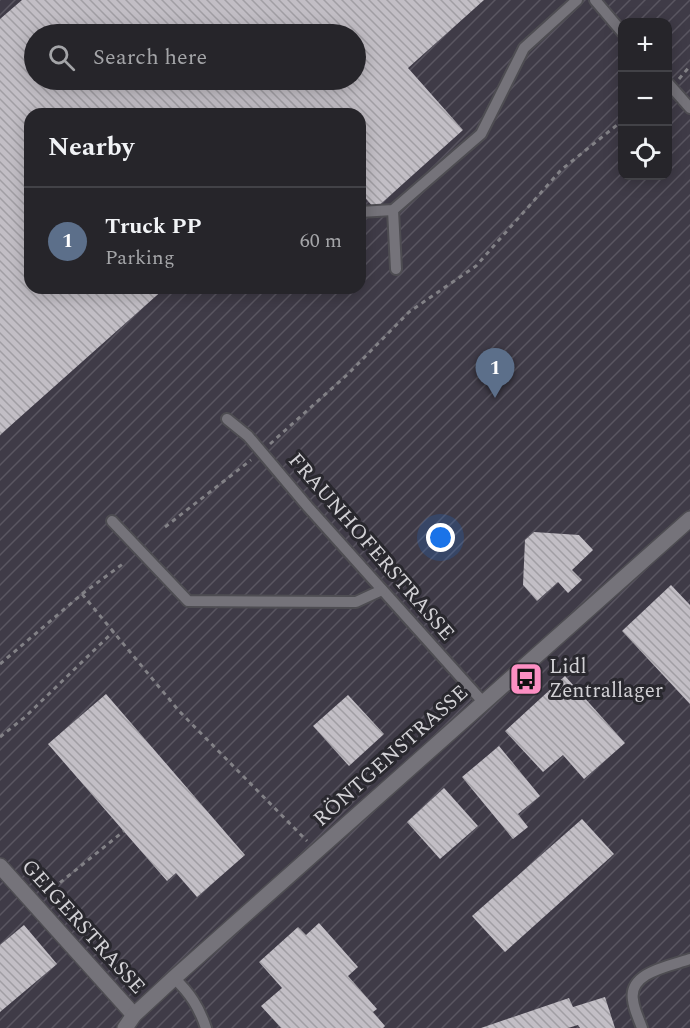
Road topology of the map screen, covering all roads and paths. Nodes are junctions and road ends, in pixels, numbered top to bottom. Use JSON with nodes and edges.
{"nodes":[{"id":1,"x":577,"y":0,"type":"edge"},
{"id":2,"x":595,"y":0,"type":"edge"},
{"id":3,"x":618,"y":27,"type":"edge"},
{"id":4,"x":672,"y":88,"type":"edge"},
{"id":5,"x":690,"y":108,"type":"edge"},
{"id":6,"x":618,"y":124,"type":"edge"},
{"id":7,"x":393,"y":210,"type":"junction"},
{"id":8,"x":366,"y":212,"type":"edge"},
{"id":9,"x":396,"y":269,"type":"dead end"},
{"id":10,"x":227,"y":419,"type":"dead end"},
{"id":11,"x":261,"y":452,"type":"junction"},
{"id":12,"x":690,"y":519,"type":"edge"},
{"id":13,"x":112,"y":521,"type":"dead end"},
{"id":14,"x":165,"y":527,"type":"dead end"},
{"id":15,"x":124,"y":563,"type":"dead end"},
{"id":16,"x":382,"y":590,"type":"junction"},
{"id":17,"x":82,"y":594,"type":"junction"},
{"id":18,"x":114,"y":631,"type":"junction"},
{"id":19,"x":0,"y":664,"type":"edge"},
{"id":20,"x":483,"y":702,"type":"junction"},
{"id":21,"x":0,"y":737,"type":"edge"},
{"id":22,"x":124,"y":831,"type":"dead end"},
{"id":23,"x":317,"y":850,"type":"junction"},
{"id":24,"x":0,"y":866,"type":"edge"},
{"id":25,"x":33,"y":904,"type":"junction"},
{"id":26,"x":690,"y":959,"type":"edge"},
{"id":27,"x":174,"y":978,"type":"junction"},
{"id":28,"x":134,"y":1015,"type":"junction"},
{"id":29,"x":125,"y":1028,"type":"edge"},
{"id":30,"x":206,"y":1028,"type":"edge"},
{"id":31,"x":642,"y":1028,"type":"edge"}],
"edges":[{"from":1,"to":7,"type":"lane"},
{"from":2,"to":3,"type":"lane"},
{"from":4,"to":5,"type":"lane"},
{"from":6,"to":11,"type":"path"},
{"from":7,"to":8,"type":"lane"},
{"from":7,"to":9,"type":"lane"},
{"from":10,"to":11,"type":"lane","name":"FRAUNHOFERSTRASSE"},
{"from":11,"to":14,"type":"path"},
{"from":11,"to":16,"type":"lane","name":"FRAUNHOFERSTRASSE"},
{"from":12,"to":20,"type":"street","name":"RÖNTGENSTRASSE"},
{"from":13,"to":16,"type":"lane"},
{"from":15,"to":17,"type":"path"},
{"from":16,"to":20,"type":"lane","name":"FRAUNHOFERSTRASSE"},
{"from":17,"to":18,"type":"path"},
{"from":17,"to":19,"type":"path"},
{"from":18,"to":21,"type":"path"},
{"from":18,"to":23,"type":"path"},
{"from":20,"to":23,"type":"street","name":"RÖNTGENSTRASSE"},
{"from":22,"to":25,"type":"path"},
{"from":23,"to":27,"type":"street","name":"RÖNTGENSTRASSE"},
{"from":24,"to":25,"type":"street","name":"GEIGERSTRASSE"},
{"from":25,"to":28,"type":"street","name":"GEIGERSTRASSE"},
{"from":26,"to":31,"type":"lane"},
{"from":27,"to":28,"type":"street","name":"RÖNTGENSTRASSE"},
{"from":27,"to":30,"type":"lane"},
{"from":28,"to":29,"type":"street","name":"RÖNTGENSTRASSE"}]}
